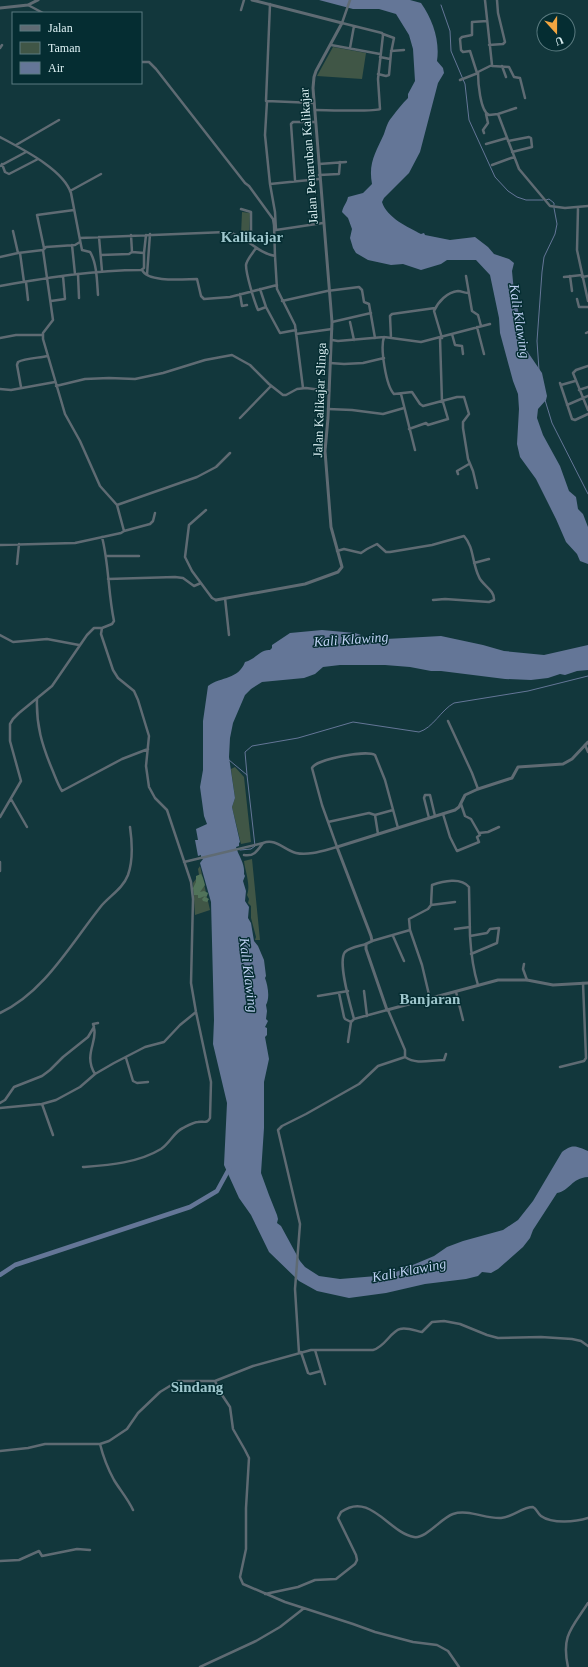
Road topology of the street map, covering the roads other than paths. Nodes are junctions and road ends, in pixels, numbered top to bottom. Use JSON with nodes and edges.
{"nodes":[{"id":1,"x":38,"y":0,"type":"edge"},
{"id":2,"x":244,"y":0,"type":"edge"},
{"id":3,"x":252,"y":0,"type":"edge"},
{"id":4,"x":350,"y":0,"type":"edge"},
{"id":5,"x":485,"y":0,"type":"edge"},
{"id":6,"x":496,"y":0,"type":"edge"},
{"id":7,"x":270,"y":4,"type":"junction"},
{"id":8,"x":28,"y":5,"type":"junction"},
{"id":9,"x":0,"y":8,"type":"edge"},
{"id":10,"x":241,"y":10,"type":"dead end"},
{"id":11,"x":41,"y":12,"type":"edge"},
{"id":12,"x":487,"y":21,"type":"junction"},
{"id":13,"x":342,"y":24,"type":"junction"},
{"id":14,"x":354,"y":26,"type":"junction"},
{"id":15,"x":383,"y":34,"type":"junction"},
{"id":16,"x":331,"y":45,"type":"junction"},
{"id":17,"x":489,"y":45,"type":"junction"},
{"id":18,"x":350,"y":48,"type":"junction"},
{"id":19,"x":404,"y":50,"type":"dead end"},
{"id":20,"x":391,"y":51,"type":"junction"},
{"id":21,"x":380,"y":56,"type":"junction"},
{"id":22,"x":390,"y":59,"type":"junction"},
{"id":23,"x":142,"y":62,"type":"edge"},
{"id":24,"x":492,"y":66,"type":"junction"},
{"id":25,"x":502,"y":66,"type":"junction"},
{"id":26,"x":478,"y":73,"type":"junction"},
{"id":27,"x":378,"y":74,"type":"junction"},
{"id":28,"x":506,"y":77,"type":"dead end"},
{"id":29,"x":460,"y":80,"type":"dead end"},
{"id":30,"x":525,"y":98,"type":"dead end"},
{"id":31,"x":266,"y":102,"type":"junction"},
{"id":32,"x":314,"y":103,"type":"junction"},
{"id":33,"x":516,"y":108,"type":"dead end"},
{"id":34,"x":314,"y":110,"type":"junction"},
{"id":35,"x":486,"y":114,"type":"junction"},
{"id":36,"x":498,"y":114,"type":"junction"},
{"id":37,"x":59,"y":120,"type":"dead end"},
{"id":38,"x":315,"y":122,"type":"junction"},
{"id":39,"x":484,"y":132,"type":"dead end"},
{"id":40,"x":0,"y":137,"type":"edge"},
{"id":41,"x":508,"y":140,"type":"junction"},
{"id":42,"x":486,"y":144,"type":"dead end"},
{"id":43,"x":15,"y":145,"type":"junction"},
{"id":44,"x":26,"y":151,"type":"junction"},
{"id":45,"x":512,"y":152,"type":"junction"},
{"id":46,"x":514,"y":157,"type":"junction"},
{"id":47,"x":38,"y":158,"type":"junction"},
{"id":48,"x":340,"y":162,"type":"junction"},
{"id":49,"x":346,"y":162,"type":"dead end"},
{"id":50,"x":318,"y":164,"type":"junction"},
{"id":51,"x":1,"y":165,"type":"edge"},
{"id":52,"x":492,"y":165,"type":"dead end"},
{"id":53,"x":101,"y":174,"type":"dead end"},
{"id":54,"x":319,"y":174,"type":"junction"},
{"id":55,"x":319,"y":179,"type":"junction"},
{"id":56,"x":295,"y":180,"type":"junction"},
{"id":57,"x":270,"y":184,"type":"junction"},
{"id":58,"x":70,"y":191,"type":"junction"},
{"id":59,"x":588,"y":206,"type":"edge"},
{"id":60,"x":578,"y":208,"type":"junction"},
{"id":61,"x":241,"y":209,"type":"dead end"},
{"id":62,"x":74,"y":210,"type":"junction"},
{"id":63,"x":323,"y":222,"type":"junction"},
{"id":64,"x":275,"y":230,"type":"junction"},
{"id":65,"x":13,"y":231,"type":"dead end"},
{"id":66,"x":150,"y":234,"type":"junction"},
{"id":67,"x":131,"y":235,"type":"junction"},
{"id":68,"x":146,"y":235,"type":"junction"},
{"id":69,"x":99,"y":237,"type":"junction"},
{"id":70,"x":80,"y":239,"type":"junction"},
{"id":71,"x":250,"y":244,"type":"junction"},
{"id":72,"x":72,"y":245,"type":"junction"},
{"id":73,"x":256,"y":248,"type":"junction"},
{"id":74,"x":43,"y":249,"type":"junction"},
{"id":75,"x":132,"y":252,"type":"junction"},
{"id":76,"x":19,"y":253,"type":"junction"},
{"id":77,"x":144,"y":253,"type":"junction"},
{"id":78,"x":101,"y":255,"type":"junction"},
{"id":79,"x":275,"y":256,"type":"junction"},
{"id":80,"x":0,"y":257,"type":"edge"},
{"id":81,"x":142,"y":270,"type":"junction"},
{"id":82,"x":96,"y":272,"type":"junction"},
{"id":83,"x":102,"y":272,"type":"junction"},
{"id":84,"x":77,"y":274,"type":"junction"},
{"id":85,"x":147,"y":275,"type":"junction"},
{"id":86,"x":63,"y":276,"type":"junction"},
{"id":87,"x":466,"y":276,"type":"dead end"},
{"id":88,"x":570,"y":276,"type":"junction"},
{"id":89,"x":582,"y":276,"type":"junction"},
{"id":90,"x":588,"y":276,"type":"edge"},
{"id":91,"x":564,"y":277,"type":"dead end"},
{"id":92,"x":48,"y":278,"type":"junction"},
{"id":93,"x":25,"y":282,"type":"junction"},
{"id":94,"x":276,"y":285,"type":"junction"},
{"id":95,"x":0,"y":286,"type":"edge"},
{"id":96,"x":260,"y":288,"type":"junction"},
{"id":97,"x":252,"y":291,"type":"junction"},
{"id":98,"x":329,"y":291,"type":"junction"},
{"id":99,"x":572,"y":291,"type":"dead end"},
{"id":100,"x":468,"y":293,"type":"junction"},
{"id":101,"x":240,"y":294,"type":"junction"},
{"id":102,"x":98,"y":295,"type":"dead end"},
{"id":103,"x":79,"y":298,"type":"dead end"},
{"id":104,"x":577,"y":299,"type":"dead end"},
{"id":105,"x":28,"y":300,"type":"dead end"},
{"id":106,"x":51,"y":301,"type":"junction"},
{"id":107,"x":283,"y":301,"type":"junction"},
{"id":108,"x":588,"y":301,"type":"edge"},
{"id":109,"x":247,"y":305,"type":"dead end"},
{"id":110,"x":266,"y":307,"type":"junction"},
{"id":111,"x":588,"y":307,"type":"edge"},
{"id":112,"x":436,"y":308,"type":"junction"},
{"id":113,"x":371,"y":313,"type":"junction"},
{"id":114,"x":332,"y":322,"type":"junction"},
{"id":115,"x":350,"y":322,"type":"dead end"},
{"id":116,"x":490,"y":324,"type":"dead end"},
{"id":117,"x":481,"y":326,"type":"junction"},
{"id":118,"x":477,"y":327,"type":"junction"},
{"id":119,"x":332,"y":329,"type":"junction"},
{"id":120,"x":296,"y":330,"type":"junction"},
{"id":121,"x":43,"y":334,"type":"junction"},
{"id":122,"x":296,"y":334,"type":"junction"},
{"id":123,"x":452,"y":334,"type":"junction"},
{"id":124,"x":384,"y":337,"type":"junction"},
{"id":125,"x":0,"y":338,"type":"edge"},
{"id":126,"x":375,"y":338,"type":"junction"},
{"id":127,"x":391,"y":338,"type":"junction"},
{"id":128,"x":441,"y":338,"type":"junction"},
{"id":129,"x":332,"y":340,"type":"junction"},
{"id":130,"x":354,"y":340,"type":"junction"},
{"id":131,"x":463,"y":354,"type":"dead end"},
{"id":132,"x":484,"y":354,"type":"dead end"},
{"id":133,"x":48,"y":356,"type":"junction"},
{"id":134,"x":384,"y":358,"type":"junction"},
{"id":135,"x":330,"y":363,"type":"junction"},
{"id":136,"x":588,"y":366,"type":"edge"},
{"id":137,"x":576,"y":381,"type":"junction"},
{"id":138,"x":55,"y":382,"type":"junction"},
{"id":139,"x":56,"y":386,"type":"junction"},
{"id":140,"x":271,"y":386,"type":"junction"},
{"id":141,"x":22,"y":387,"type":"junction"},
{"id":142,"x":588,"y":387,"type":"edge"},
{"id":143,"x":302,"y":388,"type":"junction"},
{"id":144,"x":0,"y":389,"type":"edge"},
{"id":145,"x":579,"y":390,"type":"junction"},
{"id":146,"x":328,"y":391,"type":"junction"},
{"id":147,"x":401,"y":394,"type":"junction"},
{"id":148,"x":588,"y":396,"type":"edge"},
{"id":149,"x":582,"y":398,"type":"junction"},
{"id":150,"x":442,"y":402,"type":"junction"},
{"id":151,"x":567,"y":405,"type":"junction"},
{"id":152,"x":404,"y":408,"type":"junction"},
{"id":153,"x":328,"y":409,"type":"junction"},
{"id":154,"x":588,"y":409,"type":"edge"},
{"id":155,"x":588,"y":414,"type":"edge"},
{"id":156,"x":240,"y":418,"type":"dead end"},
{"id":157,"x":409,"y":429,"type":"junction"},
{"id":158,"x":415,"y":450,"type":"dead end"},
{"id":159,"x":230,"y":453,"type":"dead end"},
{"id":160,"x":469,"y":464,"type":"junction"},
{"id":161,"x":458,"y":474,"type":"dead end"},
{"id":162,"x":477,"y":488,"type":"dead end"},
{"id":163,"x":117,"y":505,"type":"junction"},
{"id":164,"x":206,"y":510,"type":"dead end"},
{"id":165,"x":155,"y":513,"type":"dead end"},
{"id":166,"x":124,"y":531,"type":"junction"},
{"id":167,"x":102,"y":537,"type":"junction"},
{"id":168,"x":19,"y":544,"type":"junction"},
{"id":169,"x":0,"y":545,"type":"edge"},
{"id":170,"x":336,"y":551,"type":"junction"},
{"id":171,"x":106,"y":556,"type":"junction"},
{"id":172,"x":139,"y":556,"type":"dead end"},
{"id":173,"x":489,"y":559,"type":"dead end"},
{"id":174,"x":474,"y":563,"type":"junction"},
{"id":175,"x":17,"y":564,"type":"dead end"},
{"id":176,"x":108,"y":579,"type":"junction"},
{"id":177,"x":201,"y":584,"type":"junction"},
{"id":178,"x":226,"y":598,"type":"junction"},
{"id":179,"x":216,"y":600,"type":"joint"},
{"id":180,"x":433,"y":600,"type":"dead end"},
{"id":181,"x":102,"y":628,"type":"junction"},
{"id":182,"x":0,"y":635,"type":"edge"},
{"id":183,"x":229,"y":635,"type":"dead end"},
{"id":184,"x":79,"y":645,"type":"junction"},
{"id":185,"x":38,"y":699,"type":"junction"},
{"id":186,"x":448,"y":721,"type":"dead end"},
{"id":187,"x":588,"y":742,"type":"edge"},
{"id":188,"x":585,"y":745,"type":"junction"},
{"id":189,"x":148,"y":749,"type":"junction"},
{"id":190,"x":588,"y":752,"type":"edge"},
{"id":191,"x":478,"y":789,"type":"junction"},
{"id":192,"x":10,"y":798,"type":"junction"},
{"id":193,"x":461,"y":804,"type":"junction"},
{"id":194,"x":393,"y":810,"type":"junction"},
{"id":195,"x":443,"y":814,"type":"junction"},
{"id":196,"x":375,"y":815,"type":"junction"},
{"id":197,"x":435,"y":816,"type":"junction"},
{"id":198,"x":0,"y":817,"type":"edge"},
{"id":199,"x":429,"y":818,"type":"junction"},
{"id":200,"x":328,"y":822,"type":"junction"},
{"id":201,"x":27,"y":827,"type":"dead end"},
{"id":202,"x":130,"y":827,"type":"dead end"},
{"id":203,"x":499,"y":827,"type":"dead end"},
{"id":204,"x":398,"y":828,"type":"junction"},
{"id":205,"x":480,"y":833,"type":"junction"},
{"id":206,"x":378,"y":834,"type":"junction"},
{"id":207,"x":263,"y":843,"type":"junction"},
{"id":208,"x":337,"y":847,"type":"junction"},
{"id":209,"x":244,"y":855,"type":"dead end"},
{"id":210,"x":0,"y":862,"type":"edge"},
{"id":211,"x":185,"y":862,"type":"junction"},
{"id":212,"x":0,"y":871,"type":"edge"},
{"id":213,"x":455,"y":902,"type":"dead end"},
{"id":214,"x":431,"y":905,"type":"junction"},
{"id":215,"x":470,"y":927,"type":"junction"},
{"id":216,"x":455,"y":929,"type":"dead end"},
{"id":217,"x":410,"y":930,"type":"junction"},
{"id":218,"x":394,"y":936,"type":"junction"},
{"id":219,"x":470,"y":936,"type":"junction"},
{"id":220,"x":372,"y":941,"type":"junction"},
{"id":221,"x":366,"y":944,"type":"junction"},
{"id":222,"x":471,"y":954,"type":"junction"},
{"id":223,"x":404,"y":961,"type":"dead end"},
{"id":224,"x":524,"y":964,"type":"dead end"},
{"id":225,"x":527,"y":980,"type":"junction"},
{"id":226,"x":583,"y":983,"type":"junction"},
{"id":227,"x":588,"y":983,"type":"edge"},
{"id":228,"x":478,"y":986,"type":"junction"},
{"id":229,"x":348,"y":991,"type":"junction"},
{"id":230,"x":364,"y":992,"type":"dead end"},
{"id":231,"x":456,"y":992,"type":"junction"},
{"id":232,"x":340,"y":993,"type":"junction"},
{"id":233,"x":318,"y":996,"type":"dead end"},
{"id":234,"x":430,"y":999,"type":"junction"},
{"id":235,"x":387,"y":1010,"type":"junction"},
{"id":236,"x":196,"y":1012,"type":"junction"},
{"id":237,"x":0,"y":1013,"type":"edge"},
{"id":238,"x":368,"y":1016,"type":"junction"},
{"id":239,"x":354,"y":1019,"type":"junction"},
{"id":240,"x":463,"y":1020,"type":"dead end"},
{"id":241,"x":351,"y":1022,"type":"junction"},
{"id":242,"x":98,"y":1023,"type":"dead end"},
{"id":243,"x":94,"y":1027,"type":"junction"},
{"id":244,"x":348,"y":1042,"type":"dead end"},
{"id":245,"x":446,"y":1054,"type":"dead end"},
{"id":246,"x":404,"y":1057,"type":"junction"},
{"id":247,"x":126,"y":1058,"type":"junction"},
{"id":248,"x":560,"y":1067,"type":"dead end"},
{"id":249,"x":95,"y":1074,"type":"junction"},
{"id":250,"x":148,"y":1082,"type":"dead end"},
{"id":251,"x":0,"y":1103,"type":"edge"},
{"id":252,"x":42,"y":1104,"type":"junction"},
{"id":253,"x":0,"y":1108,"type":"edge"},
{"id":254,"x":53,"y":1135,"type":"dead end"},
{"id":255,"x":83,"y":1167,"type":"dead end"},
{"id":256,"x":588,"y":1346,"type":"edge"},
{"id":257,"x":315,"y":1350,"type":"junction"},
{"id":258,"x":300,"y":1352,"type":"junction"},
{"id":259,"x":321,"y":1371,"type":"junction"},
{"id":260,"x":215,"y":1381,"type":"junction"},
{"id":261,"x":325,"y":1384,"type":"dead end"},
{"id":262,"x":100,"y":1444,"type":"junction"},
{"id":263,"x":0,"y":1452,"type":"edge"},
{"id":264,"x":133,"y":1510,"type":"dead end"},
{"id":265,"x":588,"y":1518,"type":"edge"},
{"id":266,"x":90,"y":1550,"type":"dead end"},
{"id":267,"x":0,"y":1561,"type":"edge"},
{"id":268,"x":264,"y":1594,"type":"junction"},
{"id":269,"x":588,"y":1603,"type":"edge"},
{"id":270,"x":303,"y":1609,"type":"junction"},
{"id":271,"x":200,"y":1667,"type":"edge"},
{"id":272,"x":459,"y":1667,"type":"edge"},
{"id":273,"x":568,"y":1667,"type":"edge"}],
"edges":[{"from":1,"to":8,"type":"street"},
{"from":2,"to":10,"type":"street"},
{"from":3,"to":7,"type":"street"},
{"from":4,"to":13,"type":"street"},
{"from":5,"to":12,"type":"street"},
{"from":6,"to":17,"type":"street"},
{"from":7,"to":13,"type":"street"},
{"from":7,"to":31,"type":"street"},
{"from":8,"to":9,"type":"street"},
{"from":8,"to":11,"type":"street"},
{"from":12,"to":17,"type":"street"},
{"from":12,"to":26,"type":"street"},
{"from":13,"to":14,"type":"street"},
{"from":13,"to":16,"type":"street","name":"Jalan Penaruban Kalikajar"},
{"from":14,"to":15,"type":"street"},
{"from":14,"to":18,"type":"street"},
{"from":15,"to":20,"type":"street"},
{"from":15,"to":21,"type":"street"},
{"from":16,"to":18,"type":"street"},
{"from":16,"to":32,"type":"street","name":"Jalan Penaruban Kalikajar"},
{"from":17,"to":24,"type":"street"},
{"from":18,"to":21,"type":"street"},
{"from":19,"to":20,"type":"street"},
{"from":20,"to":22,"type":"street"},
{"from":21,"to":22,"type":"street"},
{"from":21,"to":27,"type":"street"},
{"from":22,"to":27,"type":"street"},
{"from":23,"to":64,"type":"street"},
{"from":24,"to":25,"type":"street"},
{"from":24,"to":26,"type":"street"},
{"from":25,"to":28,"type":"street"},
{"from":25,"to":30,"type":"street"},
{"from":26,"to":29,"type":"street"},
{"from":26,"to":35,"type":"street"},
{"from":27,"to":34,"type":"street"},
{"from":31,"to":32,"type":"street"},
{"from":31,"to":57,"type":"street"},
{"from":32,"to":34,"type":"street","name":"Jalan Penaruban Kalikajar"},
{"from":33,"to":36,"type":"street"},
{"from":34,"to":38,"type":"street","name":"Jalan Penaruban Kalikajar"},
{"from":35,"to":36,"type":"street"},
{"from":35,"to":39,"type":"street"},
{"from":36,"to":41,"type":"street"},
{"from":37,"to":43,"type":"street"},
{"from":38,"to":50,"type":"street","name":"Jalan Penaruban Kalikajar"},
{"from":38,"to":56,"type":"street"},
{"from":40,"to":43,"type":"street"},
{"from":41,"to":42,"type":"street"},
{"from":41,"to":45,"type":"street"},
{"from":41,"to":45,"type":"street"},
{"from":43,"to":44,"type":"street"},
{"from":44,"to":47,"type":"street"},
{"from":44,"to":51,"type":"street"},
{"from":45,"to":46,"type":"street"},
{"from":46,"to":52,"type":"street"},
{"from":46,"to":60,"type":"street"},
{"from":47,"to":51,"type":"street"},
{"from":47,"to":58,"type":"street"},
{"from":48,"to":49,"type":"street"},
{"from":48,"to":50,"type":"street"},
{"from":48,"to":54,"type":"street"},
{"from":50,"to":54,"type":"street","name":"Jalan Penaruban Kalikajar"},
{"from":53,"to":58,"type":"street"},
{"from":54,"to":55,"type":"street","name":"Jalan Penaruban Kalikajar"},
{"from":55,"to":56,"type":"street"},
{"from":55,"to":63,"type":"street","name":"Jalan Penaruban Kalikajar"},
{"from":56,"to":57,"type":"street"},
{"from":57,"to":64,"type":"street"},
{"from":58,"to":62,"type":"street"},
{"from":59,"to":60,"type":"street"},
{"from":60,"to":89,"type":"street"},
{"from":61,"to":71,"type":"street"},
{"from":62,"to":70,"type":"street"},
{"from":62,"to":74,"type":"street"},
{"from":63,"to":64,"type":"street"},
{"from":63,"to":98,"type":"street","name":"Jalan Penaruban Kalikajar"},
{"from":64,"to":79,"type":"street"},
{"from":65,"to":76,"type":"street"},
{"from":66,"to":68,"type":"street"},
{"from":66,"to":71,"type":"street"},
{"from":66,"to":85,"type":"street"},
{"from":67,"to":68,"type":"street"},
{"from":67,"to":69,"type":"street"},
{"from":67,"to":75,"type":"street"},
{"from":68,"to":77,"type":"street"},
{"from":69,"to":70,"type":"street"},
{"from":69,"to":78,"type":"street"},
{"from":70,"to":72,"type":"street"},
{"from":70,"to":82,"type":"street"},
{"from":71,"to":73,"type":"street"},
{"from":72,"to":74,"type":"street"},
{"from":72,"to":84,"type":"street"},
{"from":73,"to":79,"type":"street"},
{"from":73,"to":97,"type":"street"},
{"from":74,"to":76,"type":"street"},
{"from":74,"to":92,"type":"street"},
{"from":75,"to":77,"type":"street"},
{"from":75,"to":78,"type":"street"},
{"from":76,"to":80,"type":"street"},
{"from":76,"to":93,"type":"street"},
{"from":77,"to":81,"type":"street"},
{"from":78,"to":83,"type":"street"},
{"from":79,"to":94,"type":"street"},
{"from":81,"to":83,"type":"street"},
{"from":81,"to":85,"type":"street"},
{"from":82,"to":83,"type":"street"},
{"from":82,"to":84,"type":"street"},
{"from":82,"to":102,"type":"street"},
{"from":84,"to":86,"type":"street"},
{"from":84,"to":103,"type":"street"},
{"from":85,"to":101,"type":"street"},
{"from":86,"to":92,"type":"street"},
{"from":86,"to":106,"type":"street"},
{"from":87,"to":100,"type":"street"},
{"from":88,"to":89,"type":"street"},
{"from":88,"to":91,"type":"street"},
{"from":88,"to":99,"type":"street"},
{"from":89,"to":90,"type":"street"},
{"from":89,"to":108,"type":"street"},
{"from":92,"to":93,"type":"street"},
{"from":92,"to":106,"type":"street"},
{"from":93,"to":95,"type":"street"},
{"from":93,"to":105,"type":"street"},
{"from":94,"to":96,"type":"street"},
{"from":94,"to":107,"type":"street"},
{"from":96,"to":97,"type":"street"},
{"from":96,"to":110,"type":"street"},
{"from":97,"to":101,"type":"street"},
{"from":97,"to":110,"type":"street"},
{"from":98,"to":107,"type":"street"},
{"from":98,"to":113,"type":"street"},
{"from":98,"to":114,"type":"street","name":"Jalan Kalikajar Slinga"},
{"from":100,"to":112,"type":"street"},
{"from":100,"to":117,"type":"street"},
{"from":101,"to":109,"type":"street"},
{"from":104,"to":111,"type":"street"},
{"from":106,"to":121,"type":"street"},
{"from":107,"to":120,"type":"street"},
{"from":110,"to":120,"type":"street"},
{"from":112,"to":127,"type":"street"},
{"from":112,"to":128,"type":"street"},
{"from":113,"to":114,"type":"street"},
{"from":113,"to":126,"type":"street"},
{"from":114,"to":119,"type":"street","name":"Jalan Kalikajar Slinga"},
{"from":115,"to":130,"type":"street"},
{"from":116,"to":117,"type":"street"},
{"from":117,"to":118,"type":"street"},
{"from":118,"to":123,"type":"street"},
{"from":118,"to":132,"type":"street"},
{"from":119,"to":122,"type":"street"},
{"from":119,"to":129,"type":"street","name":"Jalan Kalikajar Slinga"},
{"from":120,"to":122,"type":"street"},
{"from":121,"to":125,"type":"street"},
{"from":121,"to":133,"type":"street"},
{"from":122,"to":143,"type":"street"},
{"from":123,"to":128,"type":"street"},
{"from":123,"to":131,"type":"street"},
{"from":124,"to":126,"type":"street"},
{"from":124,"to":127,"type":"street"},
{"from":124,"to":134,"type":"street"},
{"from":126,"to":130,"type":"street"},
{"from":127,"to":128,"type":"street"},
{"from":128,"to":150,"type":"street"},
{"from":129,"to":130,"type":"street"},
{"from":129,"to":135,"type":"street","name":"Jalan Kalikajar Slinga"},
{"from":133,"to":138,"type":"street"},
{"from":133,"to":141,"type":"street"},
{"from":134,"to":135,"type":"street"},
{"from":134,"to":147,"type":"street"},
{"from":135,"to":146,"type":"street","name":"Jalan Kalikajar Slinga"},
{"from":136,"to":137,"type":"street"},
{"from":137,"to":145,"type":"street"},
{"from":137,"to":151,"type":"street"},
{"from":138,"to":139,"type":"street"},
{"from":138,"to":141,"type":"street"},
{"from":139,"to":140,"type":"street"},
{"from":139,"to":163,"type":"street"},
{"from":140,"to":143,"type":"street"},
{"from":140,"to":156,"type":"street"},
{"from":141,"to":144,"type":"street"},
{"from":142,"to":145,"type":"street"},
{"from":143,"to":146,"type":"street"},
{"from":145,"to":149,"type":"street"},
{"from":146,"to":153,"type":"street","name":"Jalan Kalikajar Slinga"},
{"from":147,"to":150,"type":"street"},
{"from":147,"to":152,"type":"street"},
{"from":148,"to":149,"type":"street"},
{"from":149,"to":151,"type":"street"},
{"from":149,"to":154,"type":"street"},
{"from":150,"to":157,"type":"street"},
{"from":150,"to":160,"type":"street"},
{"from":151,"to":155,"type":"street"},
{"from":152,"to":153,"type":"street"},
{"from":152,"to":157,"type":"street"},
{"from":153,"to":170,"type":"street","name":"Jalan Kalikajar Slinga"},
{"from":157,"to":158,"type":"street"},
{"from":159,"to":163,"type":"street"},
{"from":160,"to":161,"type":"street"},
{"from":160,"to":162,"type":"street"},
{"from":163,"to":166,"type":"street"},
{"from":164,"to":177,"type":"street"},
{"from":165,"to":166,"type":"street"},
{"from":166,"to":167,"type":"street"},
{"from":167,"to":168,"type":"street"},
{"from":167,"to":171,"type":"street"},
{"from":168,"to":169,"type":"street"},
{"from":168,"to":175,"type":"street"},
{"from":170,"to":174,"type":"street"},
{"from":170,"to":178,"type":"street","name":"Jalan Kalikajar Slinga"},
{"from":171,"to":172,"type":"street"},
{"from":171,"to":176,"type":"street"},
{"from":173,"to":174,"type":"street"},
{"from":174,"to":180,"type":"street"},
{"from":176,"to":177,"type":"street"},
{"from":176,"to":181,"type":"street"},
{"from":177,"to":179,"type":"street"},
{"from":178,"to":179,"type":"street","name":"Jalan Kalikajar Slinga"},
{"from":178,"to":183,"type":"street"},
{"from":181,"to":184,"type":"street"},
{"from":181,"to":189,"type":"street"},
{"from":182,"to":184,"type":"street"},
{"from":184,"to":185,"type":"street"},
{"from":185,"to":189,"type":"street"},
{"from":185,"to":192,"type":"street"},
{"from":186,"to":191,"type":"street"},
{"from":187,"to":188,"type":"street"},
{"from":188,"to":190,"type":"street"},
{"from":188,"to":191,"type":"street"},
{"from":189,"to":211,"type":"street"},
{"from":191,"to":193,"type":"street"},
{"from":192,"to":198,"type":"street"},
{"from":192,"to":201,"type":"street"},
{"from":193,"to":195,"type":"street"},
{"from":193,"to":205,"type":"street"},
{"from":194,"to":196,"type":"street"},
{"from":194,"to":200,"type":"street"},
{"from":194,"to":204,"type":"street"},
{"from":195,"to":197,"type":"street"},
{"from":195,"to":205,"type":"street"},
{"from":196,"to":200,"type":"street"},
{"from":196,"to":206,"type":"street"},
{"from":197,"to":199,"type":"street"},
{"from":197,"to":199,"type":"street"},
{"from":199,"to":204,"type":"street"},
{"from":200,"to":208,"type":"street"},
{"from":202,"to":237,"type":"street"},
{"from":203,"to":205,"type":"street"},
{"from":204,"to":206,"type":"street"},
{"from":206,"to":208,"type":"street"},
{"from":207,"to":208,"type":"street"},
{"from":207,"to":209,"type":"street"},
{"from":207,"to":211,"type":"street"},
{"from":208,"to":220,"type":"street"},
{"from":210,"to":212,"type":"street"},
{"from":211,"to":236,"type":"street"},
{"from":213,"to":214,"type":"street"},
{"from":214,"to":215,"type":"street"},
{"from":214,"to":217,"type":"street"},
{"from":215,"to":216,"type":"street"},
{"from":215,"to":219,"type":"street"},
{"from":217,"to":218,"type":"street"},
{"from":217,"to":234,"type":"street"},
{"from":218,"to":220,"type":"street"},
{"from":218,"to":223,"type":"street"},
{"from":219,"to":222,"type":"street"},
{"from":219,"to":222,"type":"street"},
{"from":220,"to":221,"type":"street"},
{"from":221,"to":229,"type":"street"},
{"from":221,"to":235,"type":"street"},
{"from":222,"to":228,"type":"street"},
{"from":224,"to":225,"type":"street"},
{"from":225,"to":226,"type":"street"},
{"from":225,"to":228,"type":"street"},
{"from":226,"to":227,"type":"street"},
{"from":226,"to":248,"type":"street"},
{"from":228,"to":231,"type":"street"},
{"from":229,"to":232,"type":"street"},
{"from":229,"to":239,"type":"street"},
{"from":230,"to":238,"type":"street"},
{"from":231,"to":234,"type":"street"},
{"from":231,"to":240,"type":"street"},
{"from":232,"to":233,"type":"street"},
{"from":232,"to":241,"type":"street"},
{"from":234,"to":235,"type":"street"},
{"from":235,"to":238,"type":"street"},
{"from":235,"to":246,"type":"street"},
{"from":236,"to":247,"type":"street"},
{"from":236,"to":255,"type":"street"},
{"from":238,"to":239,"type":"street"},
{"from":239,"to":241,"type":"street"},
{"from":241,"to":244,"type":"street"},
{"from":242,"to":243,"type":"street"},
{"from":243,"to":249,"type":"street"},
{"from":243,"to":251,"type":"street"},
{"from":245,"to":246,"type":"street"},
{"from":246,"to":258,"type":"street"},
{"from":247,"to":249,"type":"street"},
{"from":247,"to":250,"type":"street"},
{"from":249,"to":252,"type":"street"},
{"from":252,"to":253,"type":"street"},
{"from":252,"to":254,"type":"street"},
{"from":256,"to":257,"type":"street"},
{"from":257,"to":258,"type":"street"},
{"from":257,"to":259,"type":"street"},
{"from":258,"to":259,"type":"street"},
{"from":258,"to":260,"type":"street"},
{"from":259,"to":261,"type":"street"},
{"from":260,"to":262,"type":"street"},
{"from":260,"to":268,"type":"street"},
{"from":262,"to":263,"type":"street"},
{"from":262,"to":264,"type":"street"},
{"from":265,"to":268,"type":"street"},
{"from":266,"to":267,"type":"street"},
{"from":268,"to":270,"type":"street"},
{"from":269,"to":273,"type":"street"},
{"from":270,"to":271,"type":"street"},
{"from":270,"to":272,"type":"street"}]}
